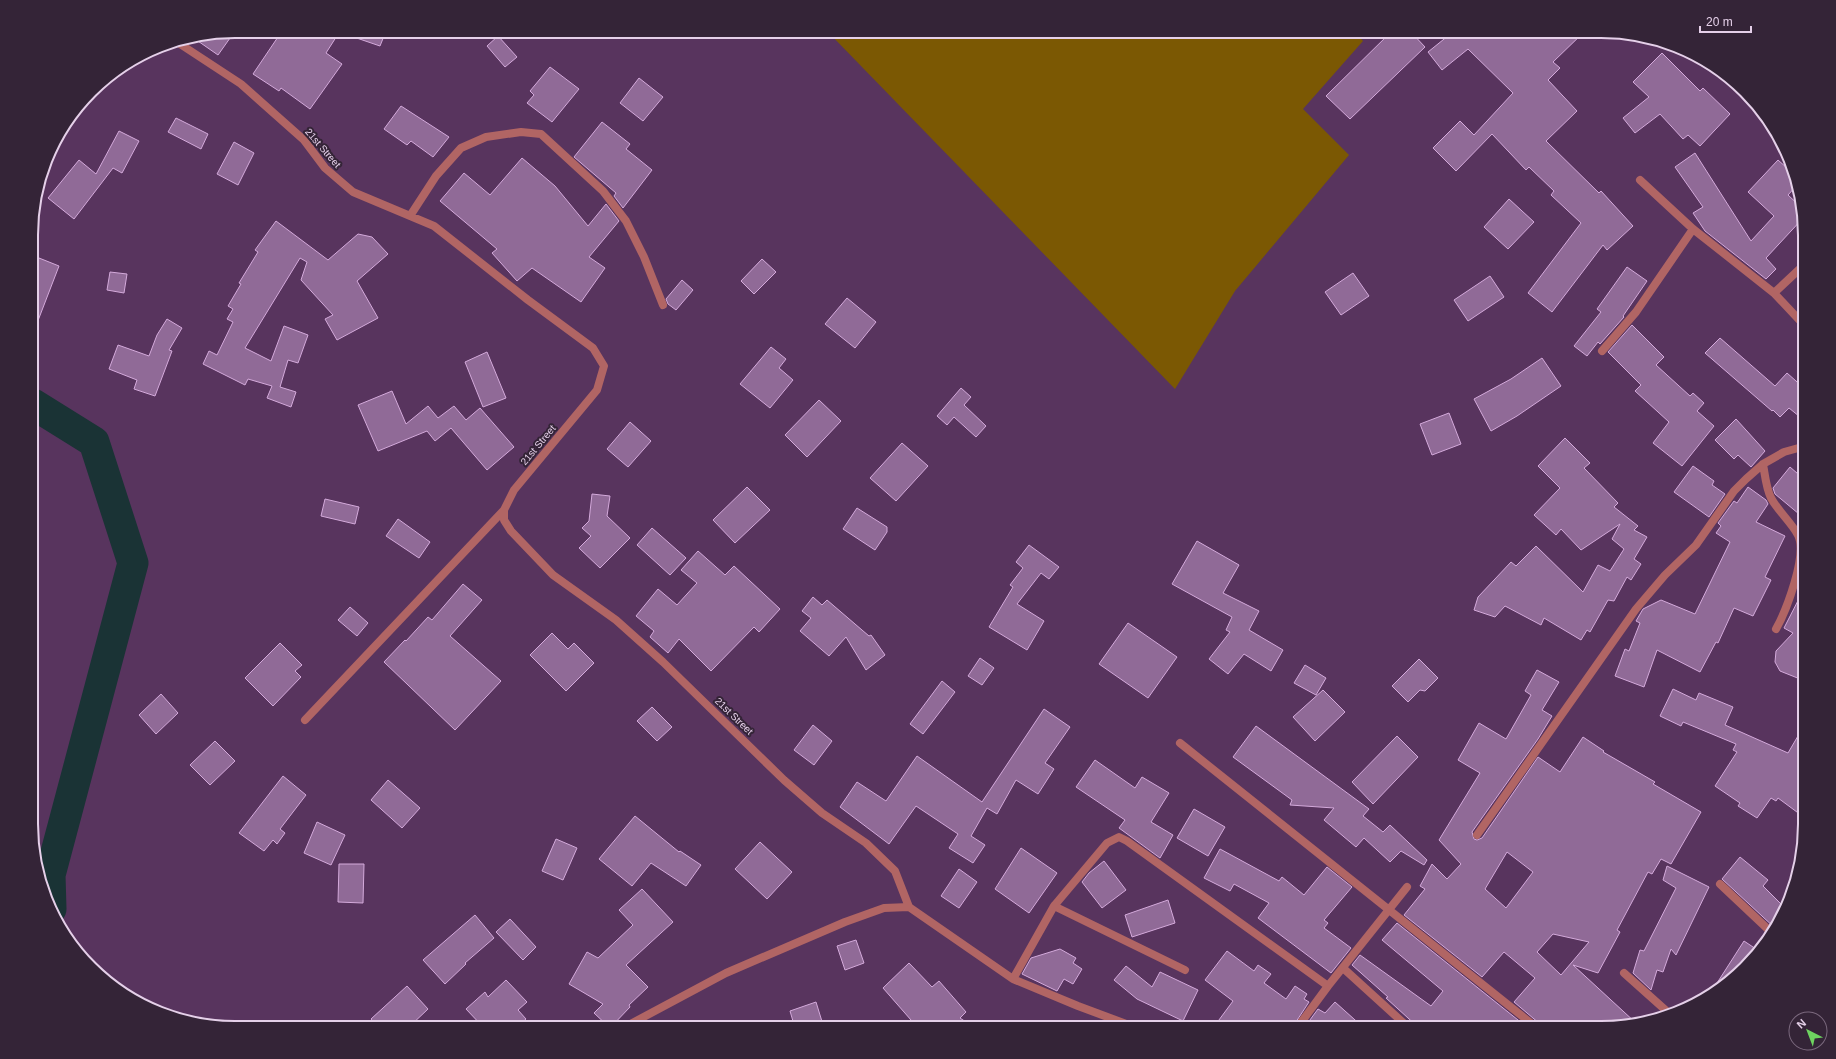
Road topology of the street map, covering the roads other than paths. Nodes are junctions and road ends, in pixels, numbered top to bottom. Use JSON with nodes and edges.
{"nodes":[{"id":1,"x":182,"y":45,"type":"edge"},
{"id":2,"x":1640,"y":180,"type":"dead end"},
{"id":3,"x":410,"y":216,"type":"junction"},
{"id":4,"x":1693,"y":229,"type":"junction"},
{"id":5,"x":1798,"y":270,"type":"edge"},
{"id":6,"x":1774,"y":293,"type":"junction"},
{"id":7,"x":663,"y":305,"type":"dead end"},
{"id":8,"x":1798,"y":319,"type":"edge"},
{"id":9,"x":1602,"y":351,"type":"dead end"},
{"id":10,"x":1798,"y":447,"type":"edge"},
{"id":11,"x":1763,"y":464,"type":"junction"},
{"id":12,"x":504,"y":510,"type":"junction"},
{"id":13,"x":1798,"y":537,"type":"edge"},
{"id":14,"x":1798,"y":558,"type":"edge"},
{"id":15,"x":1776,"y":630,"type":"dead end"},
{"id":16,"x":305,"y":720,"type":"dead end"},
{"id":17,"x":1180,"y":743,"type":"dead end"},
{"id":18,"x":1477,"y":835,"type":"dead end"},
{"id":19,"x":1720,"y":884,"type":"dead end"},
{"id":20,"x":1406,"y":887,"type":"dead end"},
{"id":21,"x":1054,"y":906,"type":"junction"},
{"id":22,"x":909,"y":907,"type":"junction"},
{"id":23,"x":1389,"y":909,"type":"junction"},
{"id":24,"x":1768,"y":929,"type":"edge"},
{"id":25,"x":1343,"y":968,"type":"junction"},
{"id":26,"x":1185,"y":970,"type":"dead end"},
{"id":27,"x":1624,"y":973,"type":"dead end"},
{"id":28,"x":1013,"y":979,"type":"junction"},
{"id":29,"x":1328,"y":986,"type":"junction"},
{"id":30,"x":1666,"y":1011,"type":"edge"},
{"id":31,"x":636,"y":1021,"type":"edge"},
{"id":32,"x":1118,"y":1021,"type":"edge"},
{"id":33,"x":1303,"y":1021,"type":"edge"},
{"id":34,"x":1401,"y":1021,"type":"edge"},
{"id":35,"x":1528,"y":1021,"type":"edge"}],
"edges":[{"from":1,"to":3,"type":"street","name":"21st Street"},
{"from":2,"to":4,"type":"street"},
{"from":3,"to":7,"type":"street"},
{"from":3,"to":12,"type":"street","name":"21st Street"},
{"from":4,"to":6,"type":"street"},
{"from":4,"to":9,"type":"street"},
{"from":5,"to":6,"type":"street"},
{"from":6,"to":8,"type":"street"},
{"from":10,"to":11,"type":"street"},
{"from":11,"to":13,"type":"street"},
{"from":11,"to":18,"type":"street"},
{"from":12,"to":16,"type":"street"},
{"from":12,"to":22,"type":"street","name":"21st Street"},
{"from":14,"to":15,"type":"street"},
{"from":17,"to":23,"type":"street"},
{"from":19,"to":24,"type":"street"},
{"from":20,"to":23,"type":"street"},
{"from":21,"to":26,"type":"street"},
{"from":21,"to":28,"type":"street"},
{"from":21,"to":29,"type":"street"},
{"from":22,"to":28,"type":"street"},
{"from":22,"to":31,"type":"street"},
{"from":23,"to":25,"type":"street"},
{"from":23,"to":35,"type":"street"},
{"from":25,"to":29,"type":"street"},
{"from":25,"to":34,"type":"street"},
{"from":27,"to":30,"type":"street"},
{"from":28,"to":32,"type":"street"},
{"from":29,"to":33,"type":"street"}]}
